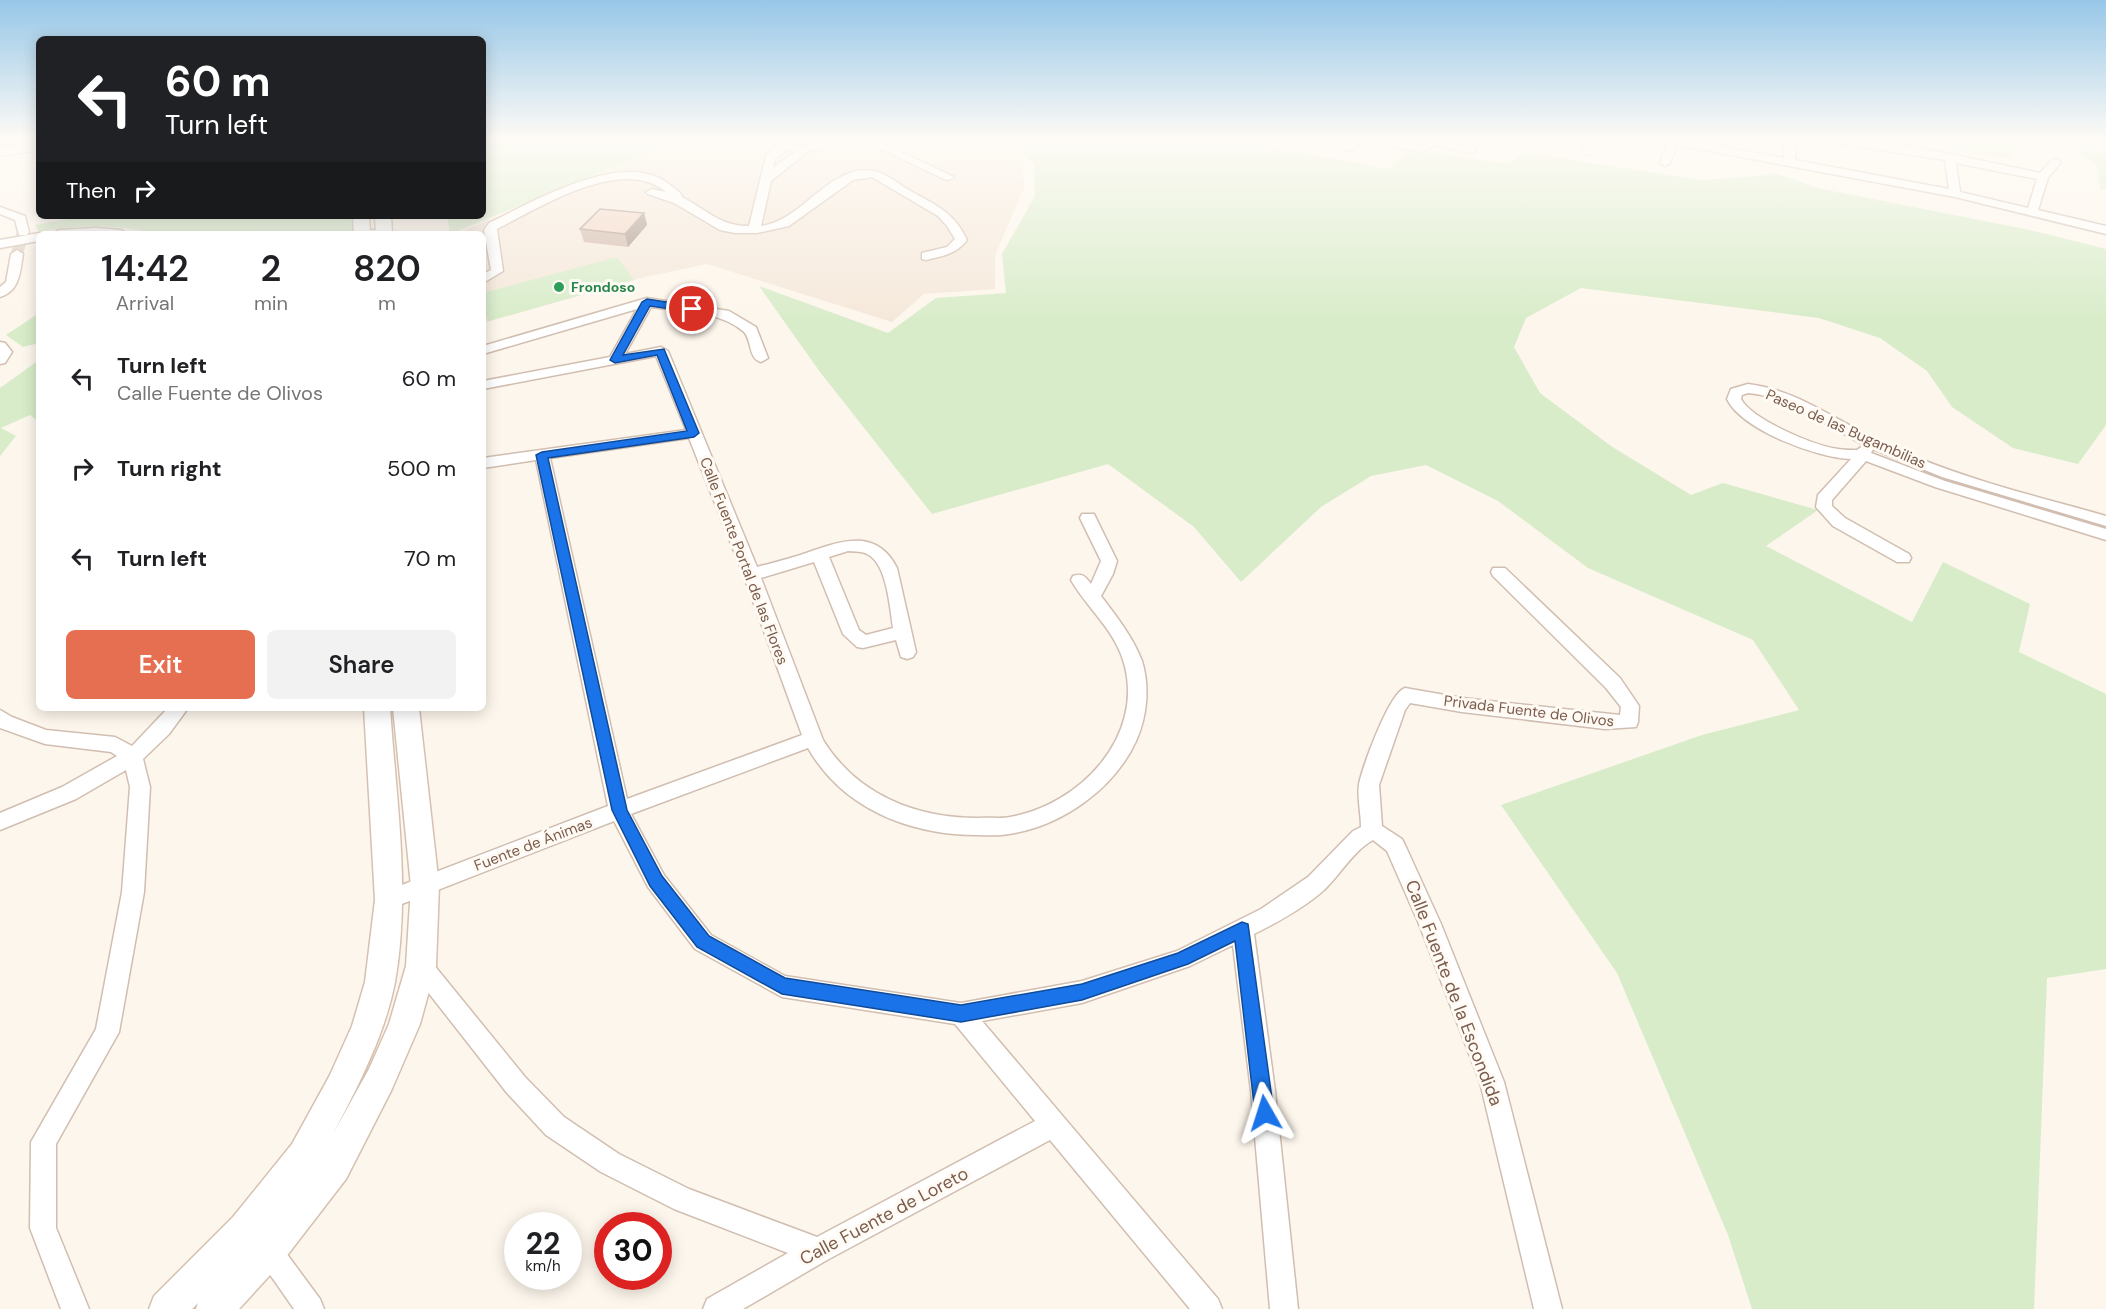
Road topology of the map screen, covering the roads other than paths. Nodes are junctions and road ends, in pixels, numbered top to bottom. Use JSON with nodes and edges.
{"nodes":[{"id":1,"x":548,"y":201,"type":"edge"},
{"id":2,"x":682,"y":201,"type":"edge"},
{"id":3,"x":762,"y":201,"type":"edge"},
{"id":4,"x":818,"y":201,"type":"edge"},
{"id":5,"x":923,"y":201,"type":"edge"},
{"id":6,"x":1985,"y":201,"type":"edge"},
{"id":7,"x":2035,"y":201,"type":"edge"},
{"id":8,"x":0,"y":210,"type":"edge"},
{"id":9,"x":2032,"y":212,"type":"junction"},
{"id":10,"x":755,"y":228,"type":"junction"},
{"id":11,"x":2106,"y":230,"type":"edge"},
{"id":12,"x":22,"y":232,"type":"dead end"},
{"id":13,"x":36,"y":238,"type":"edge"},
{"id":14,"x":0,"y":244,"type":"edge"},
{"id":15,"x":36,"y":244,"type":"edge"},
{"id":16,"x":0,"y":251,"type":"edge"},
{"id":17,"x":17,"y":254,"type":"tunnel mouth"},
{"id":18,"x":926,"y":256,"type":"dead end"},
{"id":19,"x":486,"y":277,"type":"edge"},
{"id":20,"x":0,"y":293,"type":"edge"},
{"id":21,"x":647,"y":302,"type":"junction"},
{"id":22,"x":0,"y":346,"type":"edge"},
{"id":23,"x":486,"y":349,"type":"edge"},
{"id":24,"x":761,"y":358,"type":"dead end"},
{"id":25,"x":0,"y":360,"type":"edge"},
{"id":26,"x":615,"y":360,"type":"junction"},
{"id":27,"x":486,"y":384,"type":"edge"},
{"id":28,"x":694,"y":433,"type":"junction"},
{"id":29,"x":1865,"y":448,"type":"junction"},
{"id":30,"x":542,"y":455,"type":"junction"},
{"id":31,"x":486,"y":462,"type":"edge"},
{"id":32,"x":1088,"y":518,"type":"dead end"},
{"id":33,"x":2106,"y":521,"type":"edge"},
{"id":34,"x":2106,"y":535,"type":"edge"},
{"id":35,"x":819,"y":554,"type":"junction"},
{"id":36,"x":1903,"y":558,"type":"dead end"},
{"id":37,"x":1499,"y":572,"type":"dead end"},
{"id":38,"x":751,"y":575,"type":"junction"},
{"id":39,"x":1079,"y":580,"type":"dead end"},
{"id":40,"x":1091,"y":598,"type":"junction"},
{"id":41,"x":903,"y":632,"type":"junction"},
{"id":42,"x":907,"y":652,"type":"dead end"},
{"id":43,"x":177,"y":711,"type":"edge"},
{"id":44,"x":377,"y":711,"type":"edge"},
{"id":45,"x":406,"y":711,"type":"edge"},
{"id":46,"x":0,"y":717,"type":"edge"},
{"id":47,"x":812,"y":739,"type":"junction"},
{"id":48,"x":133,"y":757,"type":"junction"},
{"id":49,"x":619,"y":810,"type":"junction"},
{"id":50,"x":0,"y":822,"type":"edge"},
{"id":51,"x":1372,"y":831,"type":"junction"},
{"id":52,"x":425,"y":886,"type":"junction"},
{"id":53,"x":389,"y":900,"type":"junction"},
{"id":54,"x":1242,"y":929,"type":"junction"},
{"id":55,"x":422,"y":966,"type":"junction"},
{"id":56,"x":961,"y":1014,"type":"junction"},
{"id":57,"x":1053,"y":1125,"type":"junction"},
{"id":58,"x":244,"y":1229,"type":"junction"},
{"id":59,"x":268,"y":1250,"type":"junction"},
{"id":60,"x":818,"y":1251,"type":"junction"},
{"id":61,"x":75,"y":1309,"type":"edge"},
{"id":62,"x":167,"y":1309,"type":"edge"},
{"id":63,"x":214,"y":1309,"type":"edge"},
{"id":64,"x":310,"y":1309,"type":"edge"},
{"id":65,"x":717,"y":1309,"type":"edge"},
{"id":66,"x":1208,"y":1309,"type":"edge"},
{"id":67,"x":1284,"y":1309,"type":"edge"},
{"id":68,"x":1548,"y":1309,"type":"edge"}],
"edges":[{"from":1,"to":19,"type":"street"},
{"from":2,"to":10,"type":"street"},
{"from":3,"to":10,"type":"street"},
{"from":4,"to":10,"type":"street"},
{"from":5,"to":18,"type":"street"},
{"from":6,"to":9,"type":"street"},
{"from":7,"to":9,"type":"street"},
{"from":8,"to":12,"type":"street"},
{"from":9,"to":11,"type":"street"},
{"from":13,"to":14,"type":"street"},
{"from":15,"to":16,"type":"street"},
{"from":17,"to":20,"type":"street"},
{"from":21,"to":23,"type":"street"},
{"from":21,"to":24,"type":"street"},
{"from":21,"to":26,"type":"street"},
{"from":22,"to":25,"type":"street"},
{"from":26,"to":27,"type":"street","name":"Calle Fuente Portal de las Flores"},
{"from":26,"to":28,"type":"street","name":"Calle Fuente Portal de las Flores"},
{"from":28,"to":30,"type":"street"},
{"from":28,"to":38,"type":"street","name":"Calle Fuente Portal de las Flores"},
{"from":29,"to":29,"type":"street","name":"Paseo de las Bugambilias"},
{"from":29,"to":33,"type":"street","name":"Paseo de las Bugambilias"},
{"from":29,"to":34,"type":"street","name":"Paseo de las Bugambilias"},
{"from":29,"to":36,"type":"street"},
{"from":30,"to":31,"type":"street"},
{"from":30,"to":49,"type":"street"},
{"from":32,"to":40,"type":"street"},
{"from":35,"to":38,"type":"street"},
{"from":35,"to":41,"type":"street"},
{"from":35,"to":41,"type":"street"},
{"from":37,"to":51,"type":"street","name":"Privada Fuente de Olivos"},
{"from":38,"to":47,"type":"street","name":"Calle Fuente Portal de las Flores"},
{"from":39,"to":40,"type":"street","name":"Calle Fuente Portal de las Flores"},
{"from":40,"to":47,"type":"street","name":"Calle Fuente Portal de las Flores"},
{"from":41,"to":42,"type":"street"},
{"from":43,"to":48,"type":"street"},
{"from":44,"to":53,"type":"main road"},
{"from":45,"to":52,"type":"main road"},
{"from":46,"to":48,"type":"street"},
{"from":47,"to":49,"type":"street","name":"Fuente de Ánimas"},
{"from":48,"to":50,"type":"street"},
{"from":48,"to":61,"type":"street"},
{"from":49,"to":52,"type":"street","name":"Fuente de Ánimas"},
{"from":49,"to":56,"type":"street"},
{"from":51,"to":54,"type":"street"},
{"from":51,"to":68,"type":"street","name":"Calle Fuente de la Escondida"},
{"from":52,"to":53,"type":"street","name":"Fuente de Ánimas"},
{"from":52,"to":55,"type":"main road"},
{"from":53,"to":58,"type":"main road"},
{"from":54,"to":56,"type":"street"},
{"from":54,"to":67,"type":"street"},
{"from":55,"to":59,"type":"main road"},
{"from":55,"to":60,"type":"street"},
{"from":56,"to":57,"type":"street"},
{"from":57,"to":60,"type":"street","name":"Calle Fuente de Loreto"},
{"from":57,"to":66,"type":"street"},
{"from":58,"to":59,"type":"street"},
{"from":58,"to":62,"type":"main road"},
{"from":59,"to":63,"type":"main road"},
{"from":59,"to":64,"type":"street"},
{"from":60,"to":65,"type":"street","name":"Calle Fuente de Loreto"}]}
